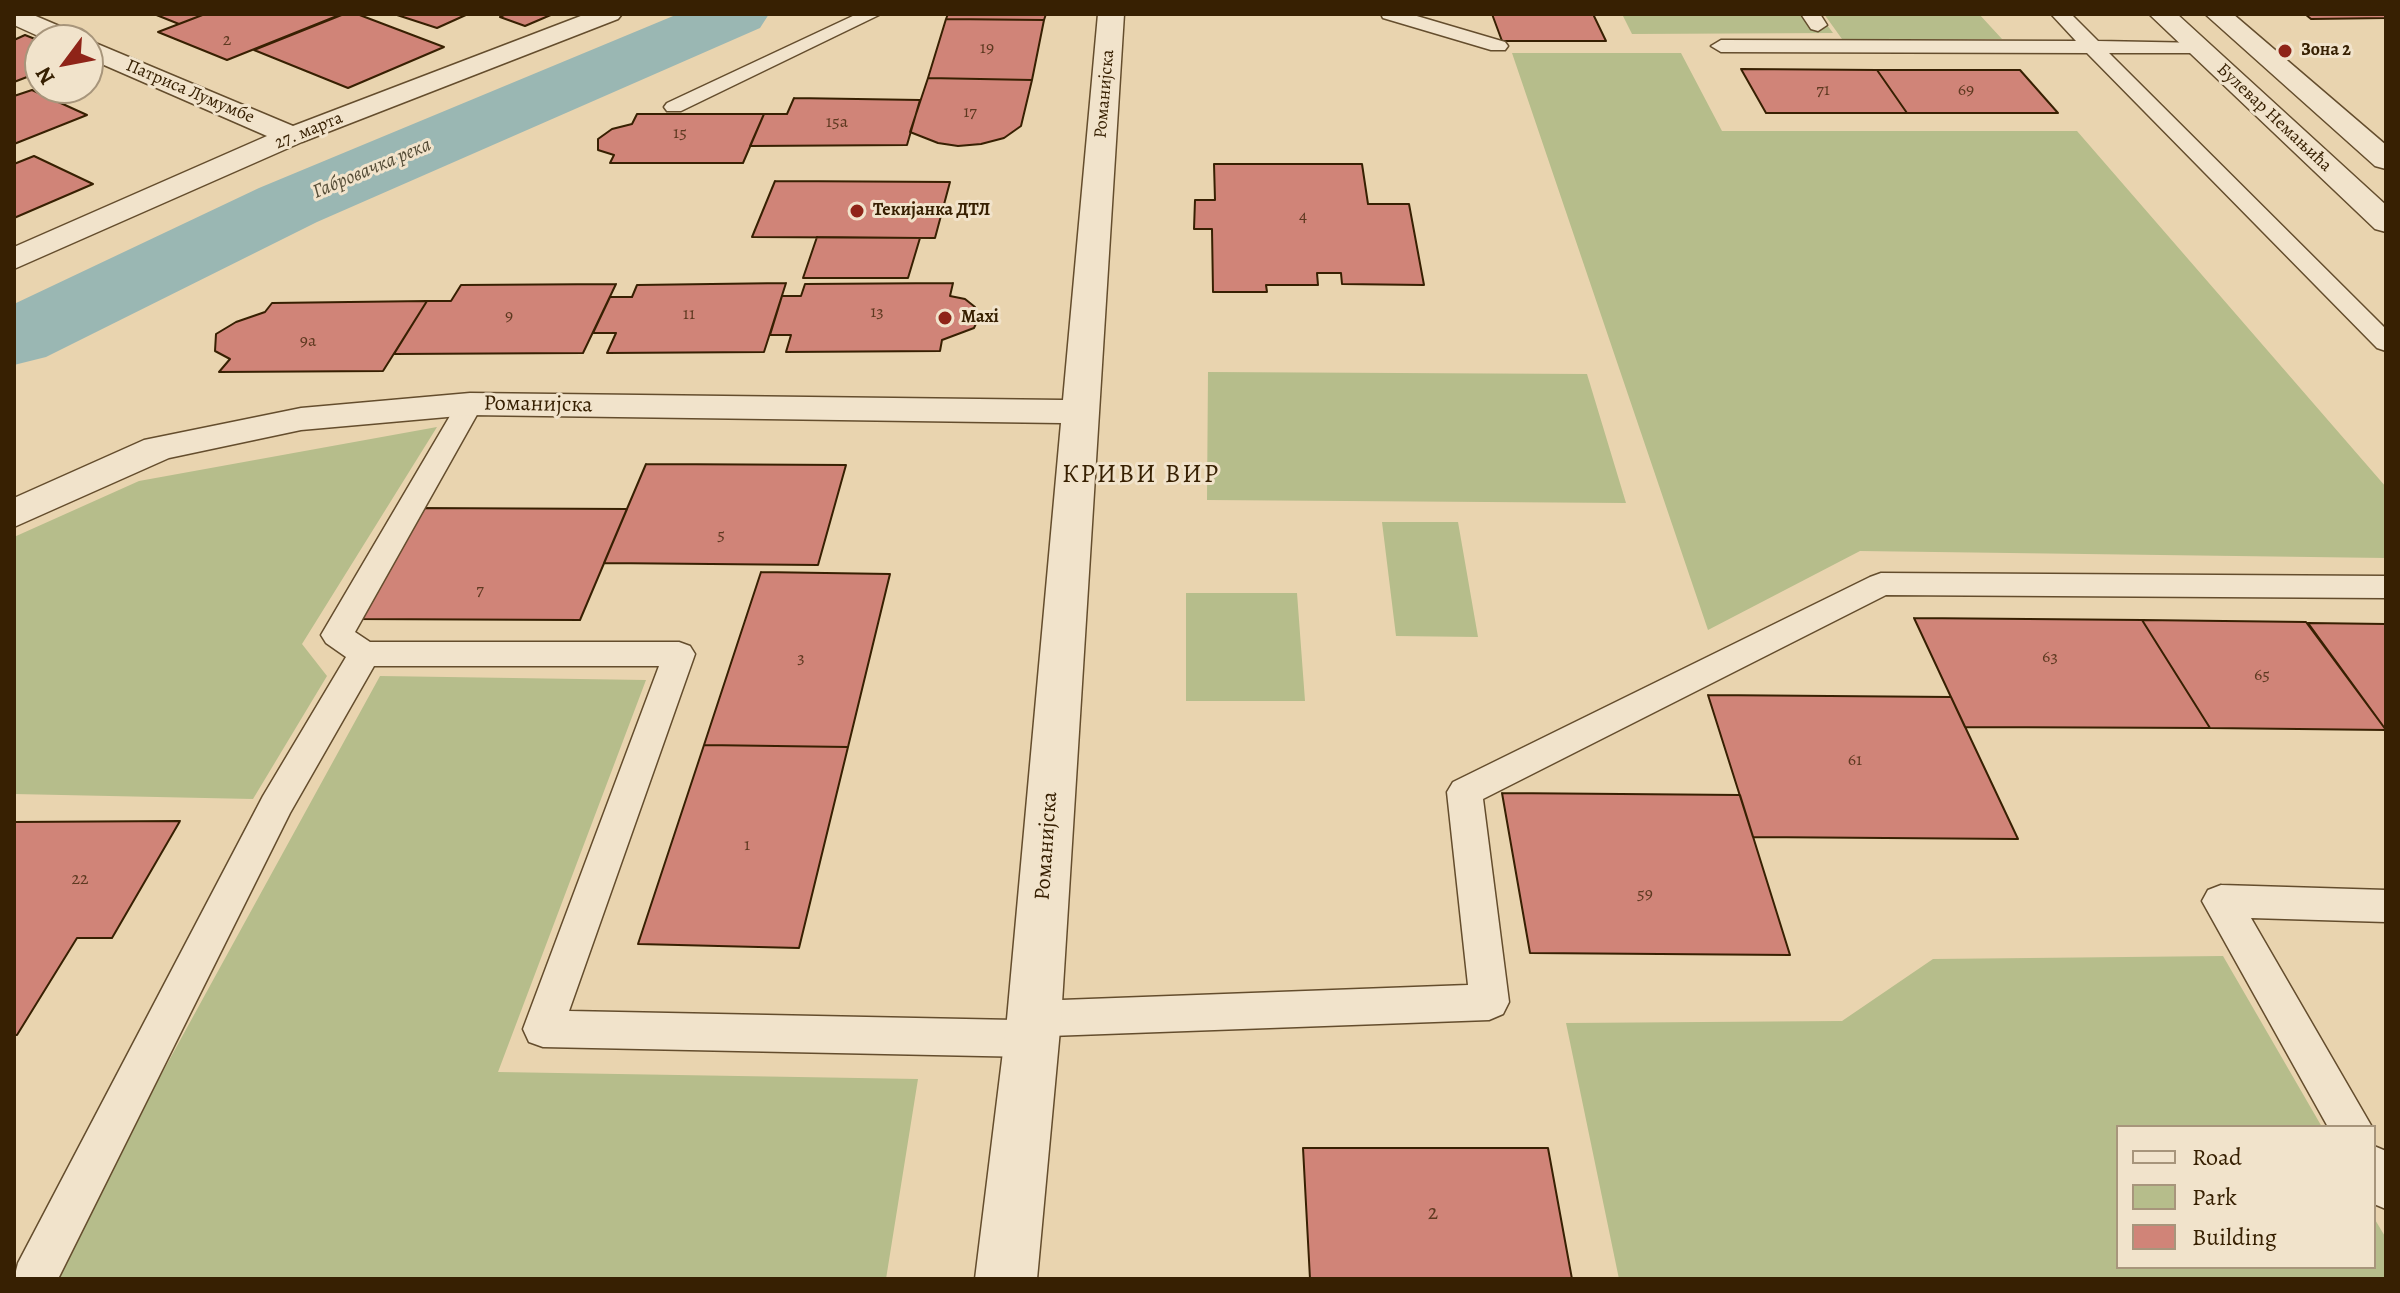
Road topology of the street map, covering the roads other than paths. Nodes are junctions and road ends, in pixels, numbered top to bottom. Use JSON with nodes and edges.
{"nodes":[{"id":1,"x":609,"y":14,"type":"edge"},
{"id":2,"x":872,"y":14,"type":"edge"},
{"id":3,"x":1111,"y":14,"type":"edge"},
{"id":4,"x":1390,"y":14,"type":"edge"},
{"id":5,"x":2060,"y":14,"type":"edge"},
{"id":6,"x":2162,"y":14,"type":"edge"},
{"id":7,"x":2218,"y":14,"type":"edge"},
{"id":8,"x":14,"y":16,"type":"edge"},
{"id":9,"x":32,"y":24,"type":"edge"},
{"id":10,"x":2090,"y":45,"type":"junction"},
{"id":11,"x":1498,"y":46,"type":"dead end"},
{"id":12,"x":1721,"y":46,"type":"dead end"},
{"id":13,"x":2198,"y":47,"type":"junction"},
{"id":14,"x":104,"y":55,"type":"edge"},
{"id":15,"x":674,"y":107,"type":"dead end"},
{"id":16,"x":292,"y":136,"type":"junction"},
{"id":17,"x":2386,"y":160,"type":"edge"},
{"id":18,"x":2386,"y":222,"type":"edge"},
{"id":19,"x":14,"y":259,"type":"edge"},
{"id":20,"x":2386,"y":343,"type":"edge"},
{"id":21,"x":470,"y":404,"type":"junction"},
{"id":22,"x":1079,"y":412,"type":"junction"},
{"id":23,"x":14,"y":514,"type":"edge"},
{"id":24,"x":2386,"y":587,"type":"edge"},
{"id":25,"x":364,"y":654,"type":"junction"},
{"id":26,"x":2386,"y":906,"type":"edge"},
{"id":27,"x":1032,"y":1029,"type":"junction"},
{"id":28,"x":2350,"y":1125,"type":"edge"},
{"id":29,"x":2376,"y":1170,"type":"edge"},
{"id":30,"x":2386,"y":1188,"type":"edge"},
{"id":31,"x":34,"y":1279,"type":"edge"},
{"id":32,"x":1006,"y":1279,"type":"edge"}],
"edges":[{"from":1,"to":16,"type":"street","name":"27. марта"},
{"from":2,"to":15,"type":"lane"},
{"from":3,"to":22,"type":"street","name":"Романијска"},
{"from":4,"to":11,"type":"lane"},
{"from":5,"to":10,"type":"lane"},
{"from":6,"to":13,"type":"street","name":"Булевар Немањића"},
{"from":7,"to":17,"type":"street","name":"Булевар Немањића"},
{"from":8,"to":9,"type":"street"},
{"from":10,"to":12,"type":"lane"},
{"from":10,"to":13,"type":"lane"},
{"from":10,"to":20,"type":"lane"},
{"from":13,"to":18,"type":"street","name":"Булевар Немањића"},
{"from":14,"to":16,"type":"street","name":"Патриса Лумумбе"},
{"from":16,"to":19,"type":"street","name":"27. марта"},
{"from":21,"to":22,"type":"street","name":"Романијска"},
{"from":21,"to":23,"type":"street","name":"Романијска"},
{"from":21,"to":25,"type":"lane"},
{"from":22,"to":27,"type":"street","name":"Романијска"},
{"from":24,"to":27,"type":"lane"},
{"from":25,"to":27,"type":"lane"},
{"from":25,"to":31,"type":"lane"},
{"from":26,"to":28,"type":"lane"},
{"from":27,"to":32,"type":"street","name":"Романијска"},
{"from":29,"to":30,"type":"lane"}]}
